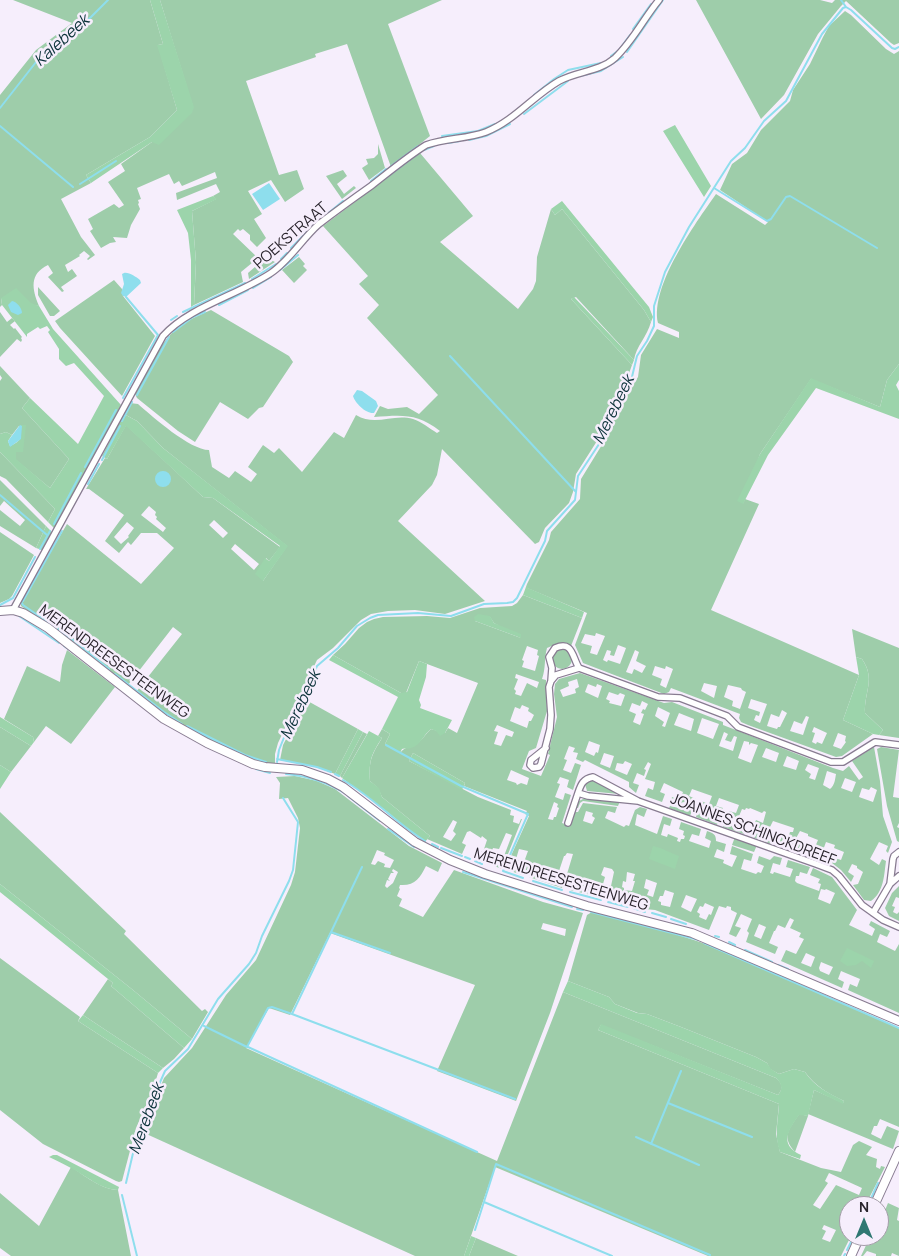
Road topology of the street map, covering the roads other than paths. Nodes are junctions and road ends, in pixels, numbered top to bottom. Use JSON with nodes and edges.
{"nodes":[{"id":1,"x":660,"y":0,"type":"edge"},
{"id":2,"x":13,"y":610,"type":"junction"},
{"id":3,"x":0,"y":611,"type":"edge"},
{"id":4,"x":579,"y":668,"type":"junction"},
{"id":5,"x":551,"y":680,"type":"junction"},
{"id":6,"x":899,"y":745,"type":"edge"},
{"id":7,"x":546,"y":748,"type":"dead end"},
{"id":8,"x":578,"y":793,"type":"junction"},
{"id":9,"x":638,"y":800,"type":"junction"},
{"id":10,"x":568,"y":822,"type":"dead end"},
{"id":11,"x":899,"y":852,"type":"edge"},
{"id":12,"x":899,"y":876,"type":"edge"},
{"id":13,"x":890,"y":884,"type":"junction"},
{"id":14,"x":874,"y":913,"type":"junction"},
{"id":15,"x":899,"y":927,"type":"edge"},
{"id":16,"x":899,"y":1021,"type":"edge"},
{"id":17,"x":899,"y":1151,"type":"edge"},
{"id":18,"x":879,"y":1196,"type":"edge"}],
"edges":[{"from":1,"to":2,"type":"street","name":"POEKSTRAAT"},
{"from":2,"to":3,"type":"main road"},
{"from":2,"to":16,"type":"main road","name":"MERENDREESESTEENWEG"},
{"from":4,"to":5,"type":"street"},
{"from":4,"to":5,"type":"street"},
{"from":4,"to":6,"type":"street"},
{"from":5,"to":7,"type":"street"},
{"from":8,"to":9,"type":"street","name":"JOANNES SCHINCKDREEF"},
{"from":8,"to":9,"type":"street","name":"JOANNES SCHINCKDREEF"},
{"from":8,"to":10,"type":"street","name":"JOANNES SCHINCKDREEF"},
{"from":9,"to":14,"type":"street","name":"JOANNES SCHINCKDREEF"},
{"from":11,"to":13,"type":"street"},
{"from":12,"to":13,"type":"street"},
{"from":13,"to":14,"type":"street"},
{"from":14,"to":15,"type":"street","name":"JOANNES SCHINCKDREEF"},
{"from":17,"to":18,"type":"main road"}]}
